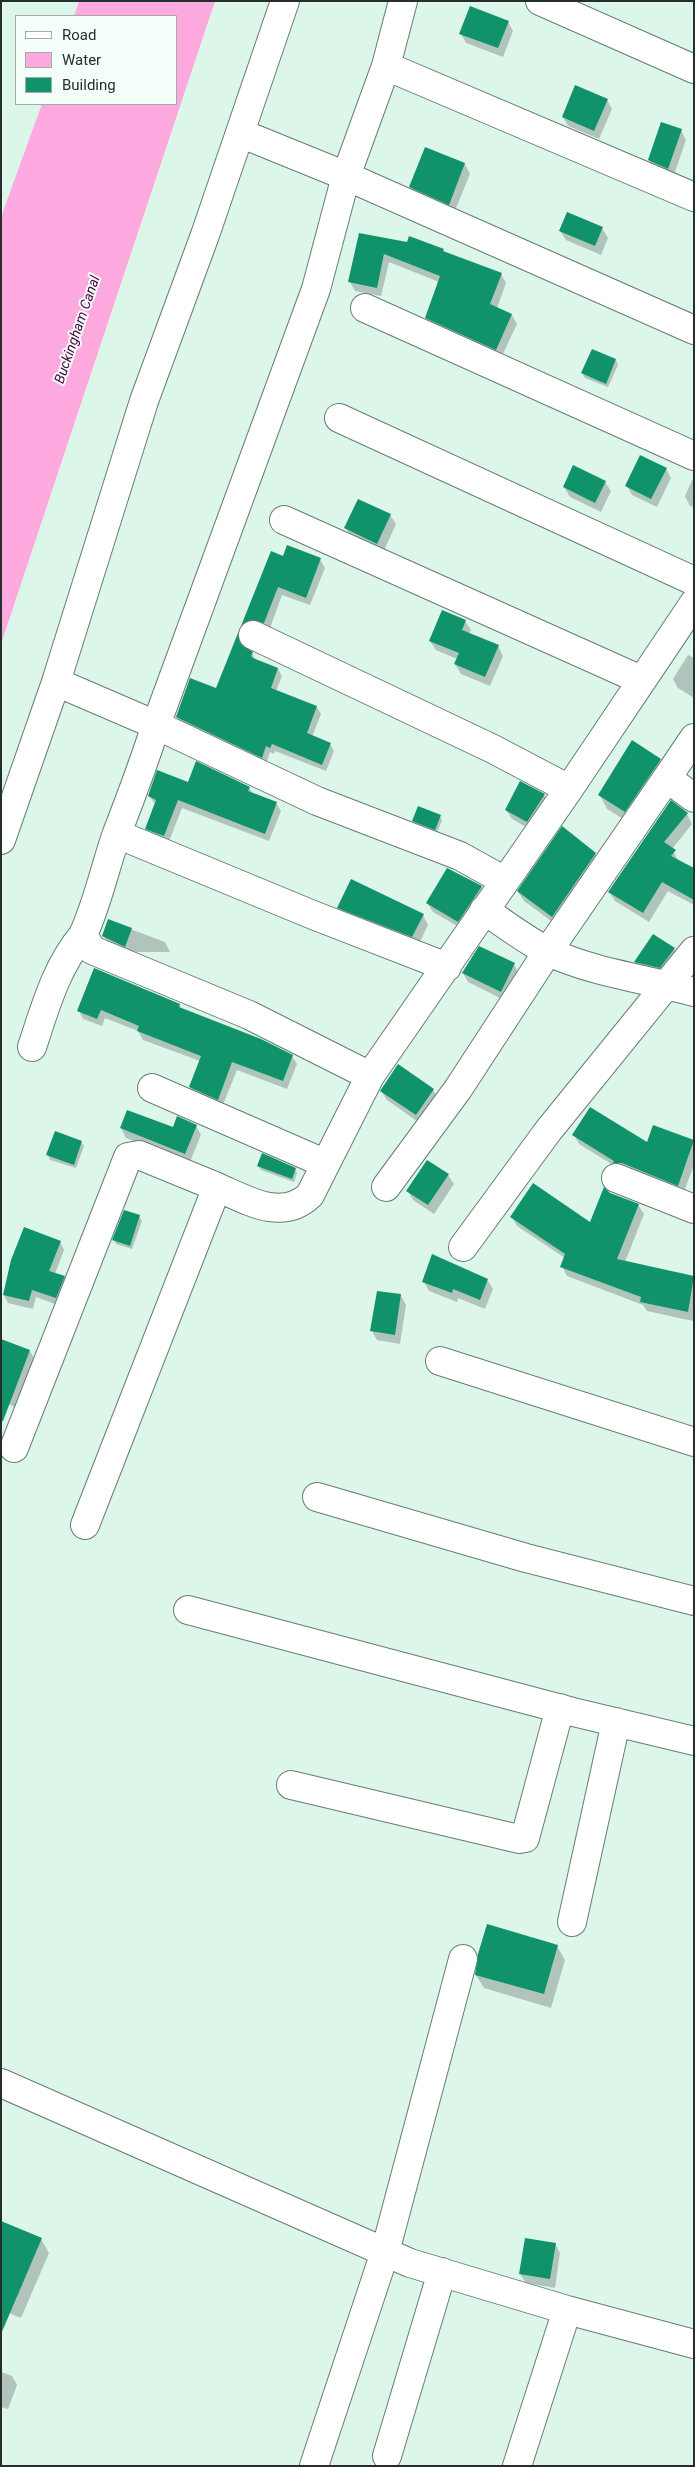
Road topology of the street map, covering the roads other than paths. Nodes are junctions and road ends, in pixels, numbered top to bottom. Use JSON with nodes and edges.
{"nodes":[{"id":1,"x":285,"y":1,"type":"edge"},
{"id":2,"x":403,"y":1,"type":"edge"},
{"id":3,"x":540,"y":1,"type":"edge"},
{"id":4,"x":386,"y":66,"type":"junction"},
{"id":5,"x":694,"y":69,"type":"edge"},
{"id":6,"x":240,"y":133,"type":"junction"},
{"id":7,"x":346,"y":176,"type":"junction"},
{"id":8,"x":694,"y":198,"type":"edge"},
{"id":9,"x":365,"y":308,"type":"dead end"},
{"id":10,"x":694,"y":330,"type":"edge"},
{"id":11,"x":339,"y":418,"type":"dead end"},
{"id":12,"x":694,"y":456,"type":"edge"},
{"id":13,"x":284,"y":520,"type":"dead end"},
{"id":14,"x":694,"y":581,"type":"edge"},
{"id":15,"x":694,"y":603,"type":"edge"},
{"id":16,"x":253,"y":635,"type":"dead end"},
{"id":17,"x":641,"y":680,"type":"junction"},
{"id":18,"x":56,"y":682,"type":"junction"},
{"id":19,"x":156,"y":725,"type":"junction"},
{"id":20,"x":694,"y":738,"type":"edge"},
{"id":21,"x":667,"y":778,"type":"junction"},
{"id":22,"x":569,"y":789,"type":"junction"},
{"id":23,"x":694,"y":798,"type":"edge"},
{"id":24,"x":117,"y":834,"type":"junction"},
{"id":25,"x":1,"y":840,"type":"edge"},
{"id":26,"x":505,"y":880,"type":"junction"},
{"id":27,"x":484,"y":910,"type":"junction"},
{"id":28,"x":83,"y":935,"type":"junction"},
{"id":29,"x":548,"y":951,"type":"junction"},
{"id":30,"x":694,"y":951,"type":"edge"},
{"id":31,"x":447,"y":967,"type":"junction"},
{"id":32,"x":665,"y":984,"type":"junction"},
{"id":33,"x":694,"y":992,"type":"edge"},
{"id":34,"x":32,"y":1047,"type":"dead end"},
{"id":35,"x":370,"y":1076,"type":"junction"},
{"id":36,"x":152,"y":1088,"type":"dead end"},
{"id":37,"x":324,"y":1163,"type":"junction"},
{"id":38,"x":616,"y":1178,"type":"dead end"},
{"id":39,"x":217,"y":1187,"type":"junction"},
{"id":40,"x":386,"y":1187,"type":"dead end"},
{"id":41,"x":692,"y":1204,"type":"edge"},
{"id":42,"x":463,"y":1247,"type":"dead end"},
{"id":43,"x":440,"y":1361,"type":"dead end"},
{"id":44,"x":694,"y":1442,"type":"edge"},
{"id":45,"x":14,"y":1448,"type":"dead end"},
{"id":46,"x":317,"y":1497,"type":"dead end"},
{"id":47,"x":86,"y":1525,"type":"dead end"},
{"id":48,"x":694,"y":1601,"type":"edge"},
{"id":49,"x":188,"y":1610,"type":"dead end"},
{"id":50,"x":560,"y":1708,"type":"junction"},
{"id":51,"x":616,"y":1722,"type":"junction"},
{"id":52,"x":694,"y":1741,"type":"edge"},
{"id":53,"x":291,"y":1785,"type":"dead end"},
{"id":54,"x":572,"y":1922,"type":"dead end"},
{"id":55,"x":463,"y":1959,"type":"dead end"},
{"id":56,"x":1,"y":2083,"type":"edge"},
{"id":57,"x":385,"y":2252,"type":"junction"},
{"id":58,"x":442,"y":2272,"type":"junction"},
{"id":59,"x":567,"y":2310,"type":"junction"},
{"id":60,"x":694,"y":2344,"type":"edge"},
{"id":61,"x":387,"y":2456,"type":"dead end"},
{"id":62,"x":314,"y":2466,"type":"edge"},
{"id":63,"x":517,"y":2466,"type":"edge"}],
"edges":[{"from":1,"to":6,"type":"street"},
{"from":2,"to":4,"type":"street"},
{"from":3,"to":5,"type":"street"},
{"from":4,"to":7,"type":"street"},
{"from":4,"to":8,"type":"street"},
{"from":6,"to":7,"type":"street"},
{"from":6,"to":18,"type":"street"},
{"from":7,"to":10,"type":"street"},
{"from":7,"to":19,"type":"street"},
{"from":9,"to":12,"type":"street"},
{"from":11,"to":14,"type":"street"},
{"from":13,"to":17,"type":"street"},
{"from":15,"to":17,"type":"street"},
{"from":16,"to":22,"type":"street"},
{"from":17,"to":22,"type":"street"},
{"from":18,"to":19,"type":"street"},
{"from":18,"to":25,"type":"street"},
{"from":19,"to":24,"type":"street"},
{"from":19,"to":26,"type":"street"},
{"from":20,"to":21,"type":"street"},
{"from":21,"to":23,"type":"street"},
{"from":21,"to":29,"type":"street"},
{"from":22,"to":26,"type":"street"},
{"from":24,"to":28,"type":"street"},
{"from":24,"to":31,"type":"street"},
{"from":26,"to":27,"type":"street"},
{"from":27,"to":29,"type":"street"},
{"from":27,"to":31,"type":"street"},
{"from":28,"to":34,"type":"street"},
{"from":28,"to":35,"type":"street"},
{"from":29,"to":32,"type":"street"},
{"from":29,"to":40,"type":"street"},
{"from":30,"to":32,"type":"street"},
{"from":31,"to":35,"type":"street"},
{"from":32,"to":33,"type":"street"},
{"from":32,"to":42,"type":"street"},
{"from":35,"to":37,"type":"street"},
{"from":36,"to":37,"type":"street"},
{"from":37,"to":39,"type":"street"},
{"from":38,"to":41,"type":"street"},
{"from":39,"to":45,"type":"street"},
{"from":39,"to":47,"type":"street"},
{"from":43,"to":44,"type":"street"},
{"from":46,"to":48,"type":"street"},
{"from":49,"to":50,"type":"street"},
{"from":50,"to":51,"type":"street"},
{"from":50,"to":53,"type":"street"},
{"from":51,"to":52,"type":"street"},
{"from":51,"to":54,"type":"street"},
{"from":55,"to":57,"type":"street"},
{"from":56,"to":57,"type":"street"},
{"from":57,"to":58,"type":"street"},
{"from":57,"to":62,"type":"street"},
{"from":58,"to":59,"type":"street"},
{"from":58,"to":61,"type":"street"},
{"from":59,"to":60,"type":"street"},
{"from":59,"to":63,"type":"street"}]}
